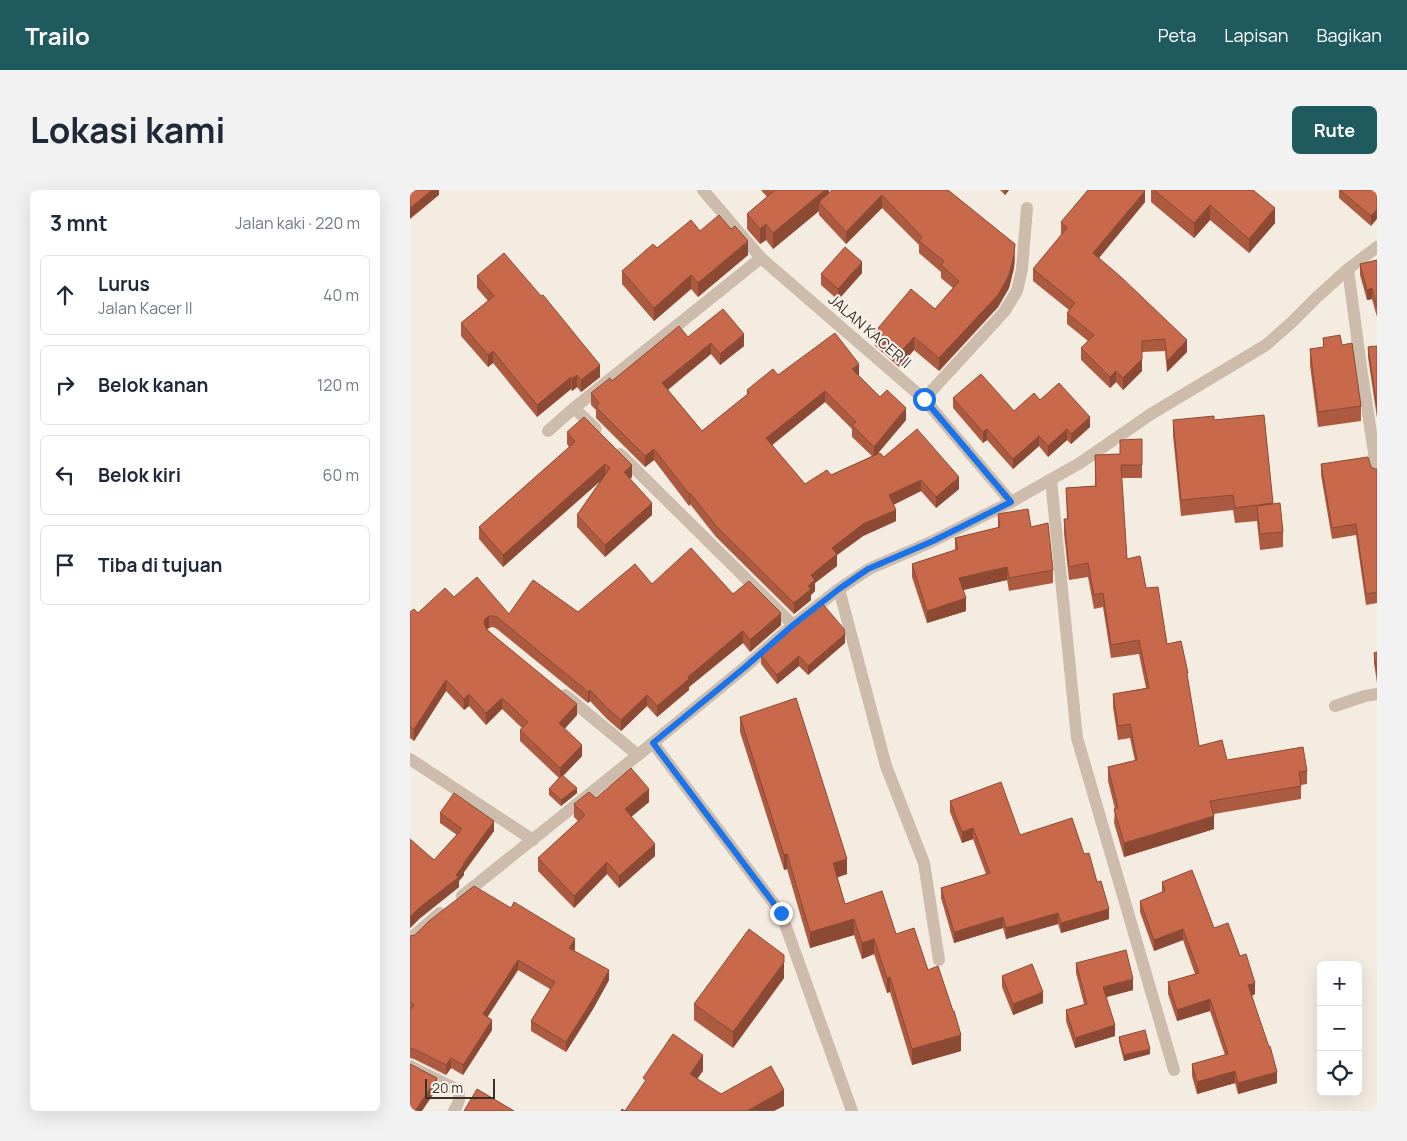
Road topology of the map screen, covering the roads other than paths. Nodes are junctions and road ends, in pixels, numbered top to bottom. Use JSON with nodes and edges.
{"nodes":[{"id":1,"x":703,"y":190,"type":"edge"},
{"id":2,"x":1027,"y":208,"type":"dead end"},
{"id":3,"x":1377,"y":247,"type":"edge"},
{"id":4,"x":761,"y":258,"type":"junction"},
{"id":5,"x":1348,"y":269,"type":"junction"},
{"id":6,"x":924,"y":399,"type":"junction"},
{"id":7,"x":574,"y":408,"type":"junction"},
{"id":8,"x":548,"y":431,"type":"dead end"},
{"id":9,"x":1377,"y":472,"type":"edge"},
{"id":10,"x":1051,"y":480,"type":"junction"},
{"id":11,"x":1011,"y":502,"type":"junction"},
{"id":12,"x":839,"y":589,"type":"junction"},
{"id":13,"x":793,"y":625,"type":"junction"},
{"id":14,"x":554,"y":686,"type":"edge"},
{"id":15,"x":1377,"y":694,"type":"edge"},
{"id":16,"x":1335,"y":706,"type":"dead end"},
{"id":17,"x":653,"y":743,"type":"junction"},
{"id":18,"x":638,"y":755,"type":"junction"},
{"id":19,"x":410,"y":760,"type":"edge"},
{"id":20,"x":533,"y":840,"type":"junction"},
{"id":21,"x":410,"y":939,"type":"edge"},
{"id":22,"x":939,"y":960,"type":"dead end"},
{"id":23,"x":410,"y":1066,"type":"edge"},
{"id":24,"x":1174,"y":1070,"type":"dead end"},
{"id":25,"x":454,"y":1111,"type":"edge"},
{"id":26,"x":852,"y":1111,"type":"edge"}],
"edges":[{"from":1,"to":4,"type":"street","name":"JALAN KACER II"},
{"from":2,"to":6,"type":"street"},
{"from":3,"to":5,"type":"street"},
{"from":4,"to":6,"type":"street","name":"JALAN KACER II"},
{"from":4,"to":7,"type":"street"},
{"from":5,"to":9,"type":"street"},
{"from":5,"to":10,"type":"street"},
{"from":6,"to":11,"type":"street","name":"JALAN KACER II"},
{"from":7,"to":8,"type":"street"},
{"from":7,"to":13,"type":"street"},
{"from":10,"to":11,"type":"street"},
{"from":10,"to":24,"type":"street"},
{"from":11,"to":12,"type":"street"},
{"from":12,"to":13,"type":"street"},
{"from":12,"to":22,"type":"street"},
{"from":13,"to":17,"type":"street"},
{"from":14,"to":18,"type":"street"},
{"from":15,"to":16,"type":"street"},
{"from":17,"to":18,"type":"street"},
{"from":17,"to":26,"type":"street"},
{"from":18,"to":20,"type":"street"},
{"from":19,"to":20,"type":"street"},
{"from":20,"to":21,"type":"street"},
{"from":23,"to":25,"type":"street"}]}
